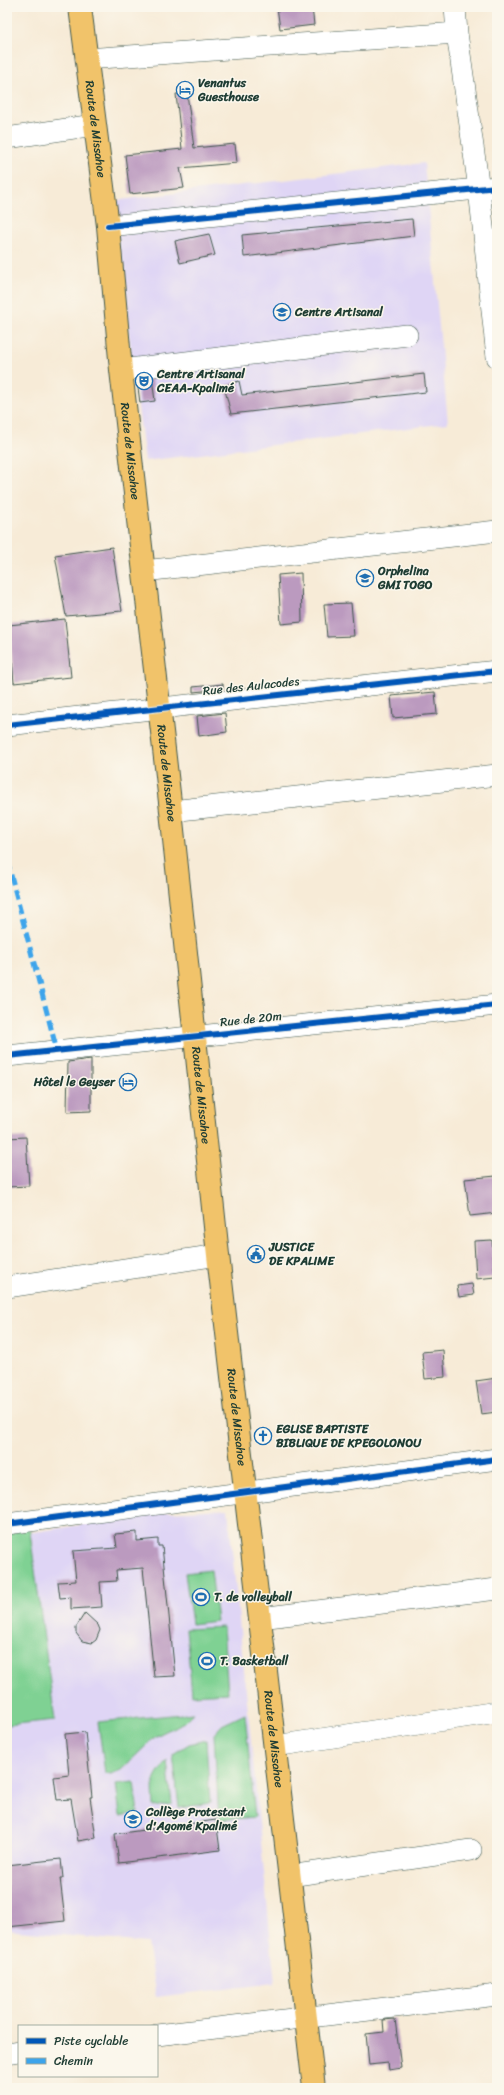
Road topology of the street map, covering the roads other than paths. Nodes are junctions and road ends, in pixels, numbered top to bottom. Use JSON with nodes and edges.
{"nodes":[{"id":1,"x":80,"y":7,"type":"edge"},
{"id":2,"x":455,"y":7,"type":"edge"},
{"id":3,"x":456,"y":33,"type":"junction"},
{"id":4,"x":86,"y":60,"type":"junction"},
{"id":5,"x":94,"y":125,"type":"junction"},
{"id":6,"x":7,"y":138,"type":"edge"},
{"id":7,"x":488,"y":188,"type":"edge"},
{"id":8,"x":108,"y":226,"type":"junction"},
{"id":9,"x":495,"y":328,"type":"edge"},
{"id":10,"x":407,"y":335,"type":"dead end"},
{"id":11,"x":497,"y":357,"type":"edge"},
{"id":12,"x":121,"y":370,"type":"junction"},
{"id":13,"x":497,"y":531,"type":"edge"},
{"id":14,"x":144,"y":571,"type":"junction"},
{"id":15,"x":497,"y":671,"type":"edge"},
{"id":16,"x":158,"y":707,"type":"junction"},
{"id":17,"x":7,"y":725,"type":"edge"},
{"id":18,"x":497,"y":775,"type":"edge"},
{"id":19,"x":171,"y":811,"type":"junction"},
{"id":20,"x":497,"y":1005,"type":"edge"},
{"id":21,"x":195,"y":1036,"type":"junction"},
{"id":22,"x":7,"y":1056,"type":"edge"},
{"id":23,"x":218,"y":1255,"type":"junction"},
{"id":24,"x":7,"y":1287,"type":"edge"},
{"id":25,"x":497,"y":1459,"type":"edge"},
{"id":26,"x":245,"y":1492,"type":"junction"},
{"id":27,"x":7,"y":1524,"type":"edge"},
{"id":28,"x":497,"y":1589,"type":"edge"},
{"id":29,"x":260,"y":1618,"type":"junction"},
{"id":30,"x":497,"y":1712,"type":"edge"},
{"id":31,"x":275,"y":1746,"type":"junction"},
{"id":32,"x":471,"y":1850,"type":"dead end"},
{"id":33,"x":289,"y":1876,"type":"junction"},
{"id":34,"x":497,"y":1995,"type":"edge"},
{"id":35,"x":306,"y":2017,"type":"junction"},
{"id":36,"x":158,"y":2035,"type":"edge"},
{"id":37,"x":18,"y":2051,"type":"edge"},
{"id":38,"x":7,"y":2053,"type":"edge"},
{"id":39,"x":314,"y":2088,"type":"edge"}],
"edges":[{"from":1,"to":4,"type":"main road","name":"Route de Missahoe"},
{"from":2,"to":3,"type":"street"},
{"from":3,"to":4,"type":"street"},
{"from":3,"to":7,"type":"street"},
{"from":4,"to":5,"type":"main road","name":"Route de Missahoe"},
{"from":5,"to":6,"type":"street"},
{"from":5,"to":8,"type":"main road","name":"Route de Missahoe"},
{"from":7,"to":8,"type":"street"},
{"from":7,"to":9,"type":"street"},
{"from":8,"to":12,"type":"main road","name":"Route de Missahoe"},
{"from":9,"to":11,"type":"street"},
{"from":10,"to":12,"type":"street"},
{"from":12,"to":14,"type":"main road","name":"Route de Missahoe"},
{"from":13,"to":14,"type":"street"},
{"from":14,"to":16,"type":"main road","name":"Route de Missahoe"},
{"from":15,"to":16,"type":"street","name":"Rue des Aulacodes"},
{"from":16,"to":17,"type":"street","name":"Rue des Aulacodes"},
{"from":16,"to":19,"type":"main road","name":"Route de Missahoe"},
{"from":18,"to":19,"type":"street"},
{"from":19,"to":21,"type":"main road","name":"Route de Missahoe"},
{"from":20,"to":21,"type":"street","name":"Rue de 20m"},
{"from":21,"to":22,"type":"street","name":"Rue de 20m"},
{"from":21,"to":23,"type":"main road","name":"Route de Missahoe"},
{"from":23,"to":24,"type":"street"},
{"from":23,"to":26,"type":"main road","name":"Route de Missahoe"},
{"from":25,"to":26,"type":"street"},
{"from":26,"to":27,"type":"street"},
{"from":26,"to":29,"type":"main road","name":"Route de Missahoe"},
{"from":28,"to":29,"type":"street"},
{"from":29,"to":31,"type":"main road","name":"Route de Missahoe"},
{"from":30,"to":31,"type":"street"},
{"from":31,"to":33,"type":"main road","name":"Route de Missahoe"},
{"from":32,"to":33,"type":"street"},
{"from":33,"to":35,"type":"main road","name":"Route de Missahoe"},
{"from":34,"to":35,"type":"street"},
{"from":35,"to":36,"type":"street"},
{"from":35,"to":39,"type":"main road","name":"Route de Missahoe"},
{"from":37,"to":38,"type":"street"}]}
